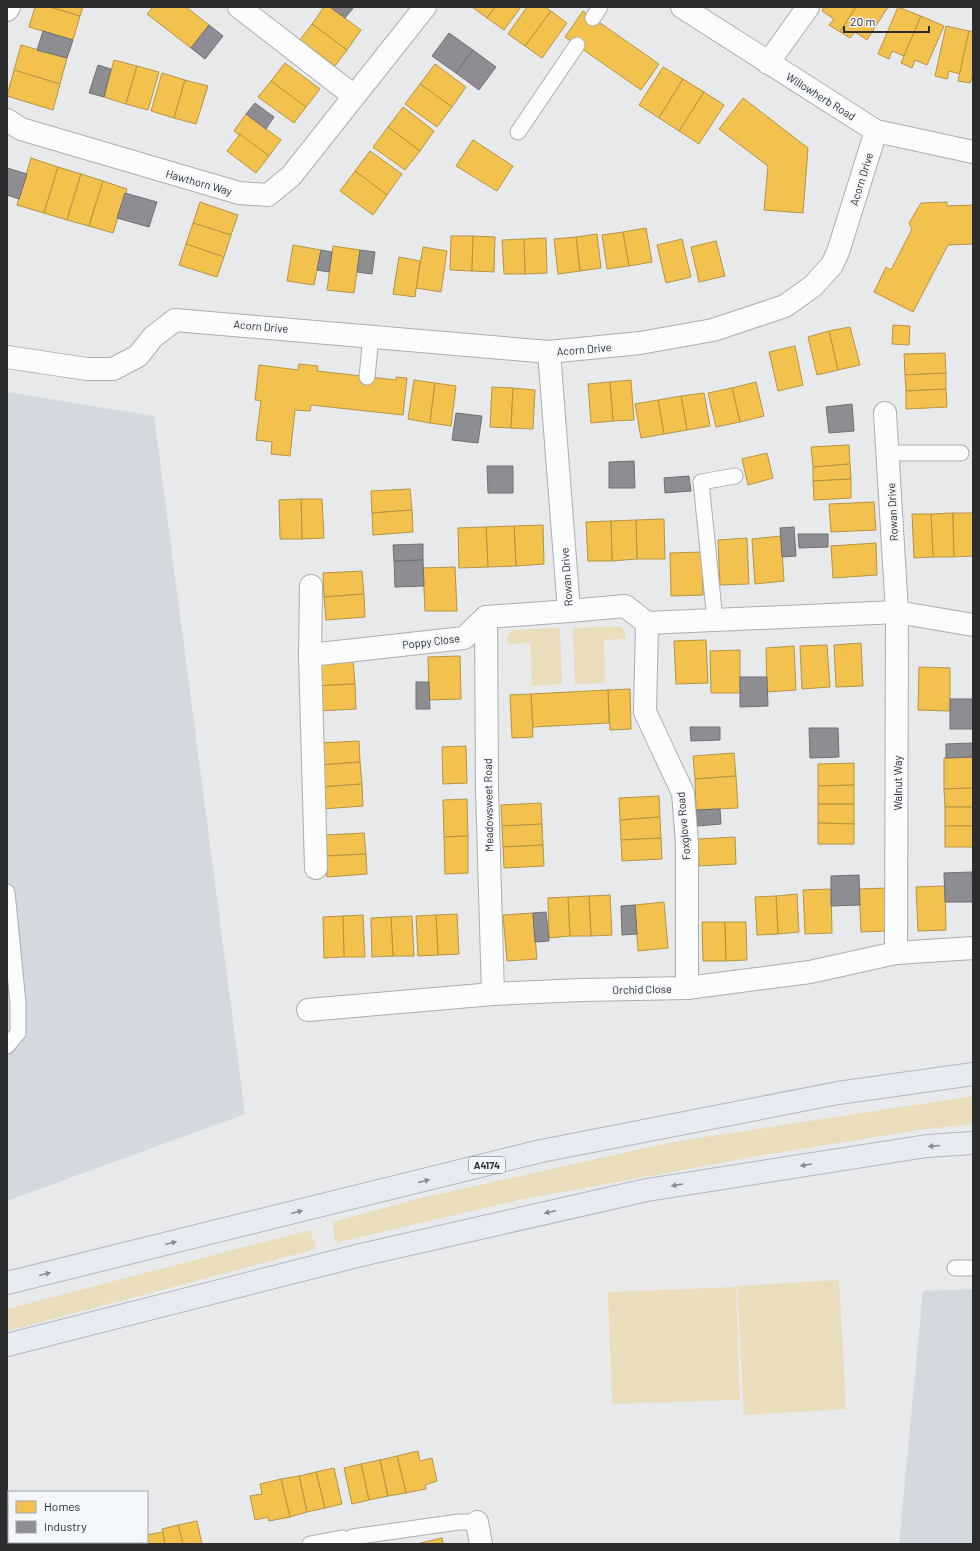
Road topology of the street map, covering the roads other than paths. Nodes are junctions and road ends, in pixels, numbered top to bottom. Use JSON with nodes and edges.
{"nodes":[{"id":1,"x":8,"y":7,"type":"edge"},
{"id":2,"x":238,"y":7,"type":"edge"},
{"id":3,"x":425,"y":7,"type":"edge"},
{"id":4,"x":682,"y":7,"type":"edge"},
{"id":5,"x":808,"y":7,"type":"edge"},
{"id":6,"x":7,"y":10,"type":"edge"},
{"id":7,"x":577,"y":45,"type":"dead end"},
{"id":8,"x":768,"y":63,"type":"junction"},
{"id":9,"x":354,"y":96,"type":"junction"},
{"id":10,"x":7,"y":120,"type":"edge"},
{"id":11,"x":876,"y":131,"type":"junction"},
{"id":12,"x":518,"y":132,"type":"dead end"},
{"id":13,"x":973,"y":152,"type":"edge"},
{"id":14,"x":371,"y":336,"type":"junction"},
{"id":15,"x":549,"y":352,"type":"junction"},
{"id":16,"x":7,"y":357,"type":"edge"},
{"id":17,"x":366,"y":377,"type":"dead end"},
{"id":18,"x":886,"y":413,"type":"dead end"},
{"id":19,"x":888,"y":453,"type":"junction"},
{"id":20,"x":962,"y":453,"type":"dead end"},
{"id":21,"x":735,"y":476,"type":"dead end"},
{"id":22,"x":311,"y":586,"type":"dead end"},
{"id":23,"x":568,"y":611,"type":"junction"},
{"id":24,"x":897,"y":612,"type":"junction"},
{"id":25,"x":486,"y":617,"type":"junction"},
{"id":26,"x":715,"y":620,"type":"junction"},
{"id":27,"x":646,"y":623,"type":"junction"},
{"id":28,"x":973,"y":625,"type":"edge"},
{"id":29,"x":310,"y":655,"type":"junction"},
{"id":30,"x":316,"y":868,"type":"dead end"},
{"id":31,"x":7,"y":892,"type":"edge"},
{"id":32,"x":973,"y":948,"type":"edge"},
{"id":33,"x":896,"y":953,"type":"junction"},
{"id":34,"x":687,"y":988,"type":"junction"},
{"id":35,"x":493,"y":994,"type":"junction"},
{"id":36,"x":308,"y":1010,"type":"dead end"},
{"id":37,"x":7,"y":1046,"type":"edge"},
{"id":38,"x":973,"y":1074,"type":"edge"},
{"id":39,"x":973,"y":1143,"type":"edge"},
{"id":40,"x":956,"y":1268,"type":"dead end"},
{"id":41,"x":973,"y":1268,"type":"edge"},
{"id":42,"x":7,"y":1283,"type":"edge"},
{"id":43,"x":7,"y":1345,"type":"edge"},
{"id":44,"x":477,"y":1522,"type":"joint"},
{"id":45,"x":310,"y":1544,"type":"edge"},
{"id":46,"x":481,"y":1544,"type":"edge"}],
"edges":[{"from":1,"to":6,"type":"street"},
{"from":2,"to":9,"type":"street"},
{"from":3,"to":9,"type":"street","name":"Hawthorn Way"},
{"from":4,"to":8,"type":"street","name":"Willowherb Road"},
{"from":5,"to":8,"type":"street"},
{"from":7,"to":12,"type":"lane"},
{"from":8,"to":11,"type":"street","name":"Willowherb Road"},
{"from":9,"to":10,"type":"street","name":"Hawthorn Way"},
{"from":11,"to":13,"type":"street","name":"Willowherb Road"},
{"from":11,"to":15,"type":"street","name":"Acorn Drive"},
{"from":14,"to":15,"type":"street","name":"Acorn Drive"},
{"from":14,"to":16,"type":"street","name":"Acorn Drive"},
{"from":14,"to":17,"type":"lane"},
{"from":15,"to":23,"type":"street","name":"Rowan Drive"},
{"from":18,"to":19,"type":"street","name":"Rowan Drive"},
{"from":19,"to":20,"type":"lane"},
{"from":19,"to":24,"type":"street","name":"Rowan Drive"},
{"from":21,"to":26,"type":"lane"},
{"from":22,"to":29,"type":"street"},
{"from":23,"to":25,"type":"street"},
{"from":23,"to":27,"type":"street","name":"Rowan Drive"},
{"from":24,"to":26,"type":"street"},
{"from":24,"to":28,"type":"street"},
{"from":24,"to":33,"type":"street","name":"Walnut Way"},
{"from":25,"to":29,"type":"street","name":"Poppy Close"},
{"from":25,"to":35,"type":"street","name":"Meadowsweet Road"},
{"from":26,"to":27,"type":"street"},
{"from":27,"to":34,"type":"street","name":"Foxglove Road"},
{"from":29,"to":30,"type":"street"},
{"from":31,"to":37,"type":"lane"},
{"from":32,"to":33,"type":"street","name":"Orchid Close"},
{"from":33,"to":34,"type":"street","name":"Orchid Close"},
{"from":34,"to":35,"type":"street","name":"Orchid Close"},
{"from":35,"to":36,"type":"street","name":"Orchid Close"},
{"from":42,"to":38,"type":"highway","number":"A4174","one_way":true},
{"from":39,"to":43,"type":"highway","one_way":true},
{"from":40,"to":41,"type":"lane"},
{"from":44,"to":45,"type":"lane"},
{"from":44,"to":46,"type":"street"}]}
